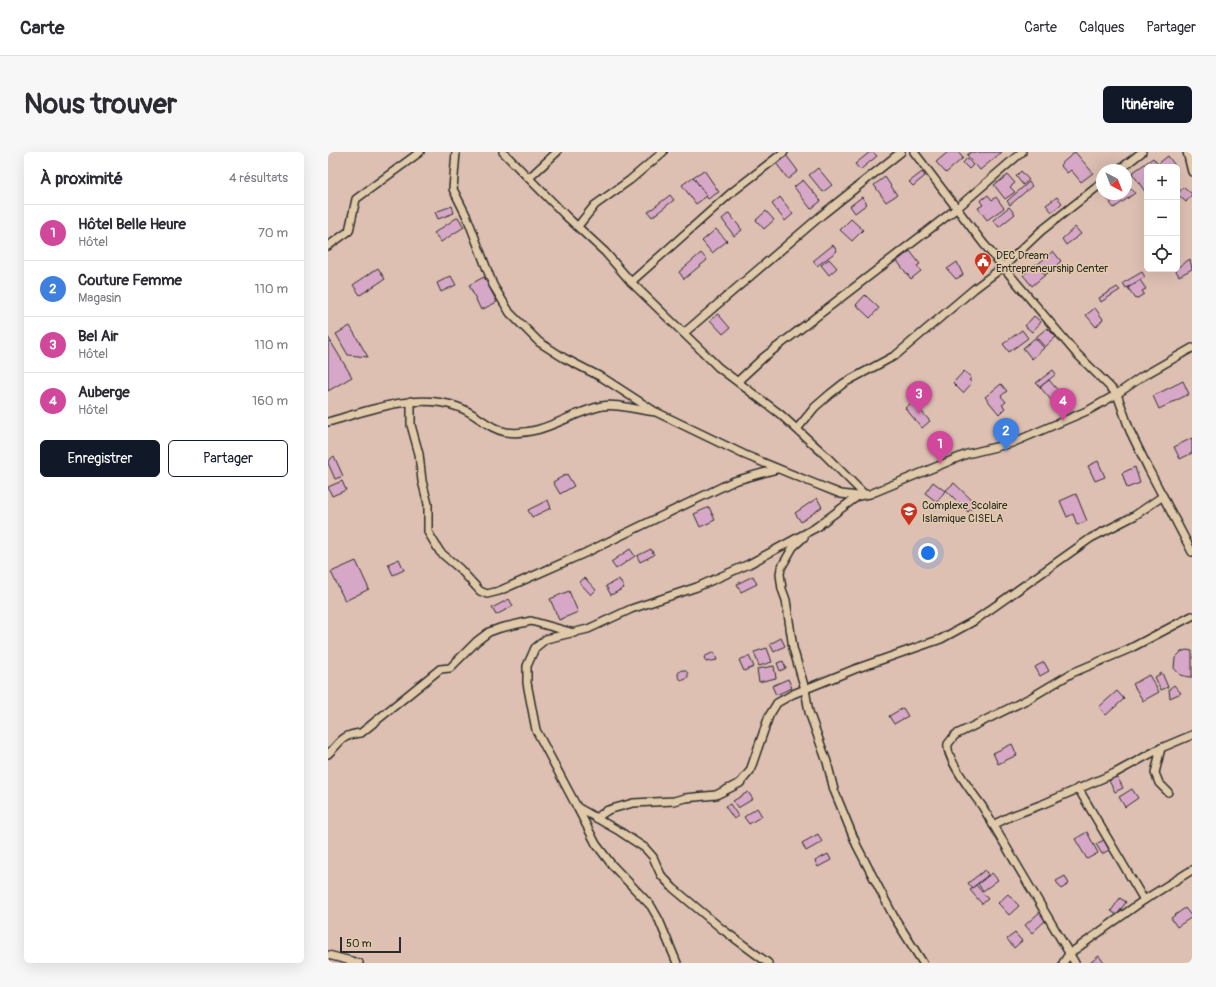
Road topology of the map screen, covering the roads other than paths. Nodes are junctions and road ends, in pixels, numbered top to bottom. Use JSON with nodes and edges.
{"nodes":[{"id":1,"x":420,"y":152,"type":"edge"},
{"id":2,"x":456,"y":152,"type":"edge"},
{"id":3,"x":503,"y":152,"type":"edge"},
{"id":4,"x":557,"y":152,"type":"edge"},
{"id":5,"x":663,"y":152,"type":"edge"},
{"id":6,"x":784,"y":152,"type":"edge"},
{"id":7,"x":901,"y":152,"type":"edge"},
{"id":8,"x":914,"y":152,"type":"edge"},
{"id":9,"x":1022,"y":152,"type":"edge"},
{"id":10,"x":1142,"y":152,"type":"edge"},
{"id":11,"x":1187,"y":152,"type":"edge"},
{"id":12,"x":1127,"y":164,"type":"edge"},
{"id":13,"x":1192,"y":172,"type":"edge"},
{"id":14,"x":528,"y":178,"type":"junction"},
{"id":15,"x":1096,"y":188,"type":"edge"},
{"id":16,"x":956,"y":209,"type":"junction"},
{"id":17,"x":578,"y":226,"type":"junction"},
{"id":18,"x":328,"y":246,"type":"edge"},
{"id":19,"x":1003,"y":266,"type":"junction"},
{"id":20,"x":631,"y":282,"type":"junction"},
{"id":21,"x":684,"y":333,"type":"junction"},
{"id":22,"x":1192,"y":348,"type":"edge"},
{"id":23,"x":738,"y":381,"type":"junction"},
{"id":24,"x":1117,"y":394,"type":"junction"},
{"id":25,"x":411,"y":401,"type":"junction"},
{"id":26,"x":656,"y":412,"type":"junction"},
{"id":27,"x":328,"y":422,"type":"edge"},
{"id":28,"x":797,"y":429,"type":"junction"},
{"id":29,"x":777,"y":469,"type":"junction"},
{"id":30,"x":870,"y":494,"type":"junction"},
{"id":31,"x":858,"y":496,"type":"junction"},
{"id":32,"x":1163,"y":496,"type":"junction"},
{"id":33,"x":819,"y":526,"type":"junction"},
{"id":34,"x":1192,"y":552,"type":"edge"},
{"id":35,"x":1192,"y":616,"type":"edge"},
{"id":36,"x":574,"y":633,"type":"junction"},
{"id":37,"x":805,"y":690,"type":"junction"},
{"id":38,"x":1192,"y":735,"type":"edge"},
{"id":39,"x":1161,"y":748,"type":"junction"},
{"id":40,"x":328,"y":754,"type":"edge"},
{"id":41,"x":1078,"y":788,"type":"junction"},
{"id":42,"x":1168,"y":792,"type":"dead end"},
{"id":43,"x":576,"y":807,"type":"junction"},
{"id":44,"x":596,"y":818,"type":"junction"},
{"id":45,"x":993,"y":825,"type":"junction"},
{"id":46,"x":1192,"y":870,"type":"edge"},
{"id":47,"x":1144,"y":900,"type":"junction"},
{"id":48,"x":1069,"y":954,"type":"junction"},
{"id":49,"x":328,"y":955,"type":"edge"},
{"id":50,"x":359,"y":963,"type":"edge"},
{"id":51,"x":676,"y":963,"type":"edge"},
{"id":52,"x":768,"y":963,"type":"edge"},
{"id":53,"x":923,"y":963,"type":"edge"},
{"id":54,"x":1063,"y":963,"type":"edge"},
{"id":55,"x":1075,"y":963,"type":"edge"}],
"edges":[{"from":1,"to":18,"type":"street"},
{"from":2,"to":26,"type":"street"},
{"from":3,"to":14,"type":"street"},
{"from":4,"to":14,"type":"street"},
{"from":5,"to":17,"type":"street"},
{"from":6,"to":20,"type":"street"},
{"from":7,"to":21,"type":"street"},
{"from":8,"to":16,"type":"street"},
{"from":9,"to":16,"type":"street"},
{"from":10,"to":12,"type":"street"},
{"from":11,"to":13,"type":"street"},
{"from":14,"to":17,"type":"street"},
{"from":15,"to":19,"type":"street"},
{"from":16,"to":19,"type":"street"},
{"from":16,"to":23,"type":"street"},
{"from":17,"to":20,"type":"street"},
{"from":19,"to":24,"type":"street"},
{"from":19,"to":28,"type":"street"},
{"from":20,"to":21,"type":"street"},
{"from":21,"to":23,"type":"street"},
{"from":22,"to":24,"type":"street"},
{"from":23,"to":28,"type":"street"},
{"from":24,"to":30,"type":"street"},
{"from":24,"to":32,"type":"street"},
{"from":25,"to":26,"type":"street"},
{"from":25,"to":27,"type":"street"},
{"from":25,"to":29,"type":"street"},
{"from":26,"to":29,"type":"street"},
{"from":28,"to":30,"type":"street"},
{"from":29,"to":31,"type":"street"},
{"from":30,"to":31,"type":"street"},
{"from":31,"to":33,"type":"street"},
{"from":32,"to":34,"type":"street"},
{"from":32,"to":37,"type":"street"},
{"from":33,"to":36,"type":"street"},
{"from":33,"to":37,"type":"street"},
{"from":35,"to":45,"type":"street"},
{"from":36,"to":40,"type":"street"},
{"from":36,"to":43,"type":"street"},
{"from":37,"to":44,"type":"street"},
{"from":37,"to":53,"type":"street"},
{"from":38,"to":39,"type":"street"},
{"from":39,"to":41,"type":"street"},
{"from":39,"to":42,"type":"street"},
{"from":41,"to":45,"type":"street"},
{"from":41,"to":47,"type":"street"},
{"from":43,"to":44,"type":"street"},
{"from":43,"to":51,"type":"street"},
{"from":44,"to":52,"type":"street"},
{"from":45,"to":48,"type":"street"},
{"from":46,"to":47,"type":"street"},
{"from":47,"to":48,"type":"street"},
{"from":48,"to":54,"type":"street"},
{"from":48,"to":55,"type":"street"},
{"from":49,"to":50,"type":"street"}]}
